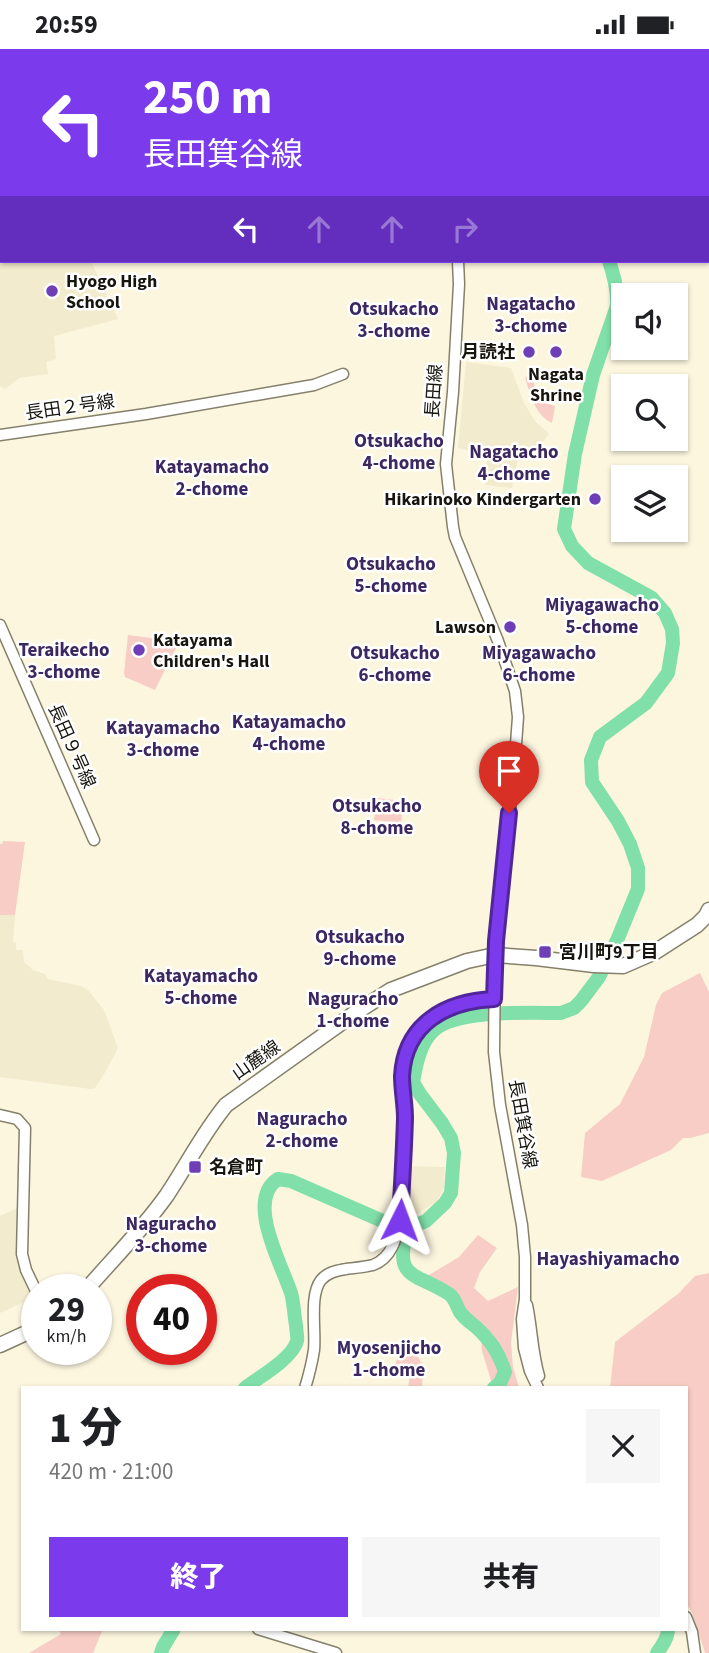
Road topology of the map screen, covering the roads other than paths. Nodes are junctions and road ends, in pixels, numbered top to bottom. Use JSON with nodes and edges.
{"nodes":[{"id":1,"x":457,"y":263,"type":"edge"},
{"id":2,"x":343,"y":374,"type":"dead end"},
{"id":3,"x":0,"y":435,"type":"edge"},
{"id":4,"x":1,"y":627,"type":"edge"},
{"id":5,"x":93,"y":840,"type":"dead end"},
{"id":6,"x":709,"y":910,"type":"edge"},
{"id":7,"x":495,"y":955,"type":"junction"},
{"id":8,"x":494,"y":1001,"type":"junction"},
{"id":9,"x":0,"y":1115,"type":"edge"},
{"id":10,"x":28,"y":1274,"type":"edge"},
{"id":11,"x":100,"y":1274,"type":"edge"},
{"id":12,"x":525,"y":1299,"type":"junction"},
{"id":13,"x":21,"y":1335,"type":"edge"},
{"id":14,"x":0,"y":1345,"type":"edge"},
{"id":15,"x":305,"y":1386,"type":"edge"},
{"id":16,"x":537,"y":1386,"type":"edge"},
{"id":17,"x":542,"y":1386,"type":"edge"},
{"id":18,"x":688,"y":1622,"type":"edge"},
{"id":19,"x":265,"y":1631,"type":"edge"},
{"id":20,"x":684,"y":1631,"type":"edge"},
{"id":21,"x":337,"y":1653,"type":"edge"},
{"id":22,"x":689,"y":1653,"type":"edge"},
{"id":23,"x":695,"y":1653,"type":"edge"}],
"edges":[{"from":1,"to":7,"type":"street","name":"長田線"},
{"from":2,"to":3,"type":"street","name":"長田２号線"},
{"from":4,"to":5,"type":"street","name":"長田９号線"},
{"from":6,"to":7,"type":"main road","name":"山麓線"},
{"from":7,"to":8,"type":"street","name":"長田箕谷線"},
{"from":7,"to":11,"type":"main road","name":"山麓線"},
{"from":8,"to":12,"type":"street","name":"長田箕谷線"},
{"from":8,"to":15,"type":"street"},
{"from":9,"to":10,"type":"street"},
{"from":12,"to":16,"type":"street","name":"長田箕谷線"},
{"from":12,"to":17,"type":"street","name":"長田箕谷線"},
{"from":13,"to":14,"type":"main road"},
{"from":18,"to":23,"type":"street"},
{"from":19,"to":21,"type":"street"},
{"from":20,"to":22,"type":"street"}]}
